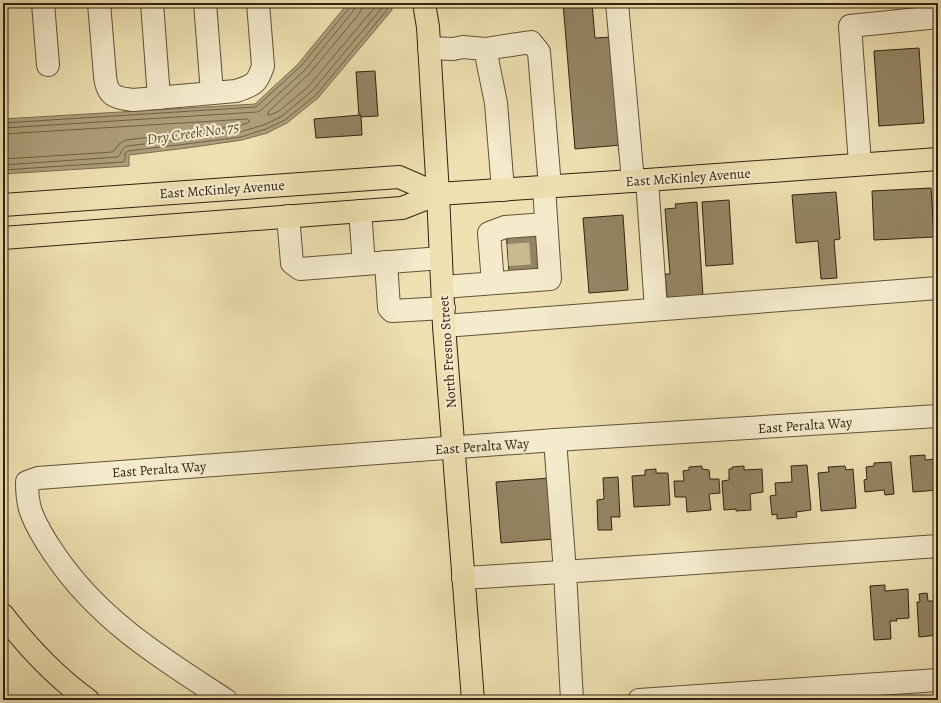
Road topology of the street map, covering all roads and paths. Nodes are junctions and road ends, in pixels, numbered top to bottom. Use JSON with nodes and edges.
{"nodes":[{"id":1,"x":43,"y":3,"type":"edge"},
{"id":2,"x":99,"y":3,"type":"edge"},
{"id":3,"x":152,"y":3,"type":"edge"},
{"id":4,"x":205,"y":3,"type":"edge"},
{"id":5,"x":258,"y":3,"type":"edge"},
{"id":6,"x":424,"y":3,"type":"edge"},
{"id":7,"x":617,"y":3,"type":"edge"},
{"id":8,"x":938,"y":17,"type":"edge"},
{"id":9,"x":429,"y":48,"type":"junction"},
{"id":10,"x":485,"y":49,"type":"junction"},
{"id":11,"x":48,"y":65,"type":"dead end"},
{"id":12,"x":212,"y":93,"type":"junction"},
{"id":13,"x":159,"y":98,"type":"junction"},
{"id":14,"x":938,"y":159,"type":"edge"},
{"id":15,"x":860,"y":164,"type":"junction"},
{"id":16,"x":640,"y":181,"type":"junction"},
{"id":17,"x":547,"y":187,"type":"junction"},
{"id":18,"x":504,"y":190,"type":"junction"},
{"id":19,"x":438,"y":194,"type":"junction"},
{"id":20,"x":3,"y":205,"type":"edge"},
{"id":21,"x":360,"y":211,"type":"junction"},
{"id":22,"x":288,"y":216,"type":"junction"},
{"id":23,"x":546,"y":224,"type":"junction"},
{"id":24,"x":3,"y":238,"type":"edge"},
{"id":25,"x":441,"y":258,"type":"junction"},
{"id":26,"x":386,"y":262,"type":"junction"},
{"id":27,"x":364,"y":264,"type":"junction"},
{"id":28,"x":493,"y":283,"type":"junction"},
{"id":29,"x":443,"y":287,"type":"junction"},
{"id":30,"x":938,"y":288,"type":"edge"},
{"id":31,"x":656,"y":309,"type":"junction"},
{"id":32,"x":444,"y":317,"type":"junction"},
{"id":33,"x":938,"y":416,"type":"edge"},
{"id":34,"x":555,"y":440,"type":"junction"},
{"id":35,"x":454,"y":448,"type":"junction"},
{"id":36,"x":938,"y":546,"type":"edge"},
{"id":37,"x":565,"y":572,"type":"junction"},
{"id":38,"x":463,"y":578,"type":"junction"},
{"id":39,"x":3,"y":615,"type":"edge"},
{"id":40,"x":938,"y":680,"type":"edge"},
{"id":41,"x":88,"y":700,"type":"edge"},
{"id":42,"x":226,"y":700,"type":"edge"},
{"id":43,"x":472,"y":700,"type":"edge"},
{"id":44,"x":572,"y":700,"type":"edge"},
{"id":45,"x":639,"y":700,"type":"edge"}],
"edges":[{"from":1,"to":11,"type":"street"},
{"from":2,"to":13,"type":"street"},
{"from":3,"to":13,"type":"street"},
{"from":4,"to":12,"type":"street"},
{"from":5,"to":12,"type":"street"},
{"from":6,"to":9,"type":"main road","name":"North Fresno Street"},
{"from":7,"to":16,"type":"street"},
{"from":8,"to":15,"type":"street"},
{"from":9,"to":10,"type":"street"},
{"from":9,"to":19,"type":"main road","name":"North Fresno Street"},
{"from":10,"to":17,"type":"street"},
{"from":10,"to":18,"type":"street"},
{"from":12,"to":13,"type":"street"},
{"from":14,"to":15,"type":"main road","name":"East McKinley Avenue"},
{"from":15,"to":16,"type":"main road","name":"East McKinley Avenue"},
{"from":16,"to":17,"type":"main road","name":"East McKinley Avenue"},
{"from":16,"to":31,"type":"street"},
{"from":17,"to":18,"type":"main road","name":"East McKinley Avenue"},
{"from":17,"to":23,"type":"street"},
{"from":18,"to":19,"type":"main road","name":"East McKinley Avenue"},
{"from":19,"to":20,"type":"main road","name":"East McKinley Avenue"},
{"from":19,"to":21,"type":"main road","name":"East McKinley Avenue"},
{"from":19,"to":25,"type":"main road","name":"North Fresno Street"},
{"from":21,"to":22,"type":"main road","name":"East McKinley Avenue"},
{"from":21,"to":27,"type":"street"},
{"from":22,"to":24,"type":"main road","name":"East McKinley Avenue"},
{"from":22,"to":27,"type":"street"},
{"from":23,"to":28,"type":"street"},
{"from":23,"to":28,"type":"street"},
{"from":25,"to":26,"type":"street"},
{"from":25,"to":29,"type":"main road","name":"North Fresno Street"},
{"from":26,"to":27,"type":"street"},
{"from":26,"to":32,"type":"street"},
{"from":28,"to":29,"type":"street"},
{"from":29,"to":32,"type":"main road","name":"North Fresno Street"},
{"from":30,"to":31,"type":"street"},
{"from":31,"to":32,"type":"street"},
{"from":32,"to":35,"type":"main road","name":"North Fresno Street"},
{"from":33,"to":34,"type":"street","name":"East Peralta Way"},
{"from":34,"to":35,"type":"street","name":"East Peralta Way"},
{"from":34,"to":37,"type":"street"},
{"from":35,"to":38,"type":"main road","name":"North Fresno Street"},
{"from":35,"to":42,"type":"street","name":"East Peralta Way"},
{"from":36,"to":37,"type":"street"},
{"from":37,"to":38,"type":"street"},
{"from":37,"to":44,"type":"street"},
{"from":38,"to":43,"type":"main road","name":"North Fresno Street"},
{"from":39,"to":41,"type":"main road"},
{"from":40,"to":45,"type":"street"}]}
